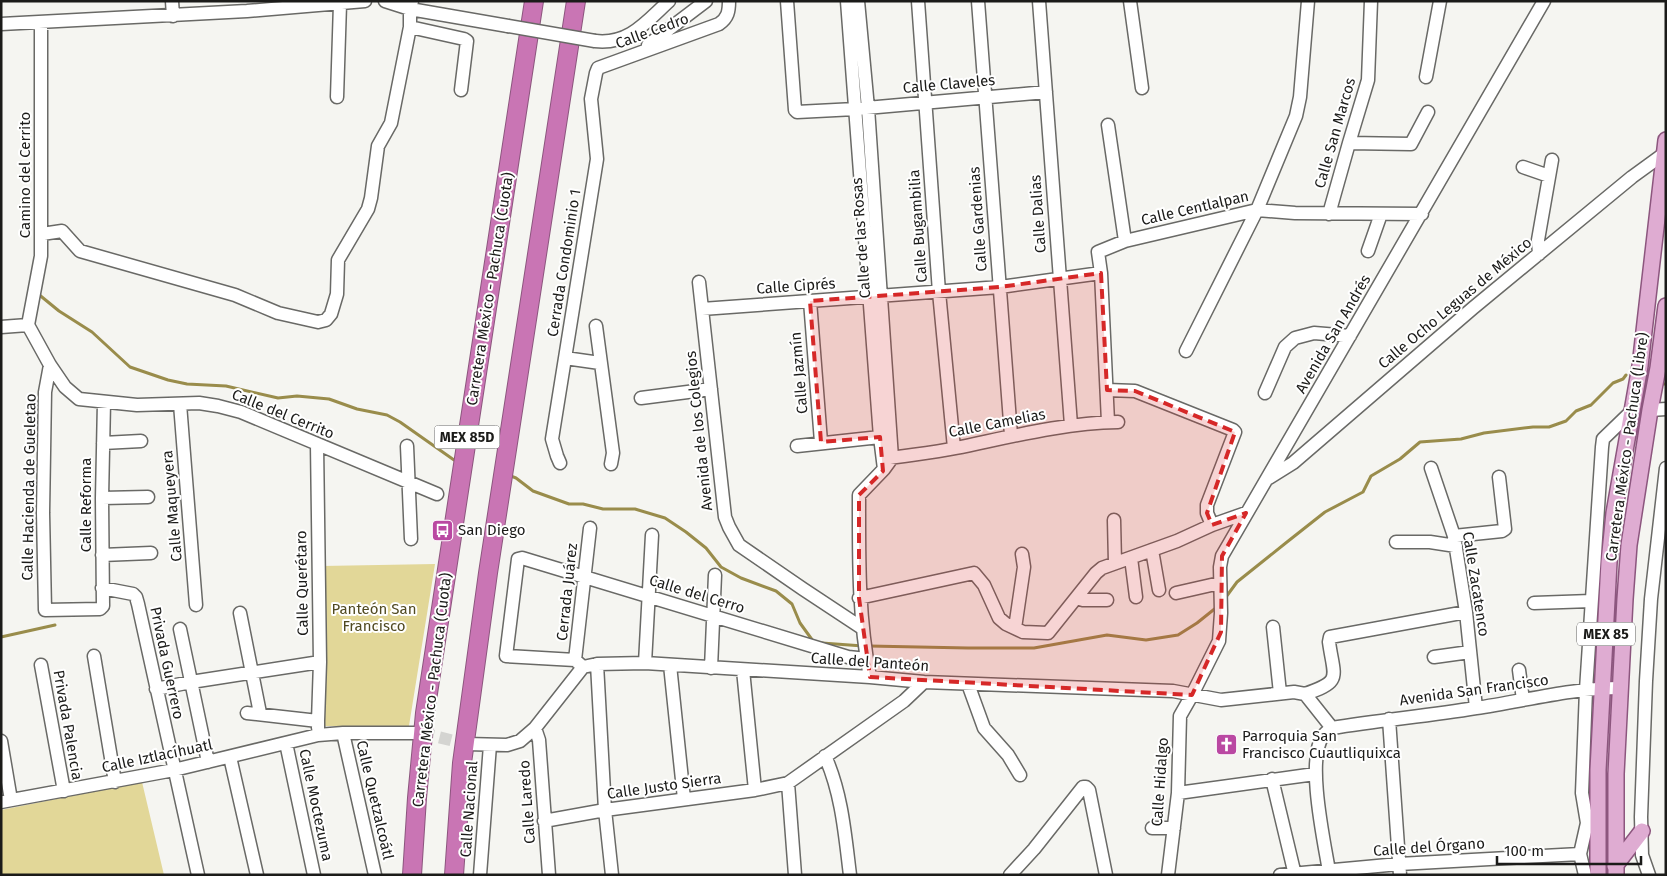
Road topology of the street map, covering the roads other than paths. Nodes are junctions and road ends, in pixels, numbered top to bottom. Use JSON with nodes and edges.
{"nodes":[{"id":1,"x":172,"y":1,"type":"edge"},
{"id":2,"x":365,"y":1,"type":"edge"},
{"id":3,"x":385,"y":1,"type":"edge"},
{"id":4,"x":534,"y":1,"type":"edge"},
{"id":5,"x":576,"y":1,"type":"edge"},
{"id":6,"x":669,"y":1,"type":"edge"},
{"id":7,"x":706,"y":1,"type":"edge"},
{"id":8,"x":728,"y":1,"type":"edge"},
{"id":9,"x":787,"y":1,"type":"edge"},
{"id":10,"x":847,"y":1,"type":"edge"},
{"id":11,"x":858,"y":1,"type":"edge"},
{"id":12,"x":918,"y":1,"type":"edge"},
{"id":13,"x":978,"y":1,"type":"edge"},
{"id":14,"x":1039,"y":1,"type":"edge"},
{"id":15,"x":1130,"y":1,"type":"edge"},
{"id":16,"x":1308,"y":1,"type":"edge"},
{"id":17,"x":1372,"y":1,"type":"edge"},
{"id":18,"x":1440,"y":1,"type":"edge"},
{"id":19,"x":1544,"y":1,"type":"edge"},
{"id":20,"x":340,"y":4,"type":"junction"},
{"id":21,"x":411,"y":5,"type":"edge"},
{"id":22,"x":247,"y":6,"type":"edge"},
{"id":23,"x":174,"y":16,"type":"junction"},
{"id":24,"x":41,"y":23,"type":"junction"},
{"id":25,"x":1,"y":24,"type":"edge"},
{"id":26,"x":410,"y":26,"type":"junction"},
{"id":27,"x":636,"y":54,"type":"junction"},
{"id":28,"x":598,"y":68,"type":"joint"},
{"id":29,"x":1426,"y":77,"type":"dead end"},
{"id":30,"x":1142,"y":88,"type":"dead end"},
{"id":31,"x":461,"y":90,"type":"dead end"},
{"id":32,"x":1046,"y":92,"type":"junction"},
{"id":33,"x":337,"y":97,"type":"dead end"},
{"id":34,"x":985,"y":97,"type":"junction"},
{"id":35,"x":926,"y":103,"type":"junction"},
{"id":36,"x":861,"y":109,"type":"junction"},
{"id":37,"x":1428,"y":112,"type":"dead end"},
{"id":38,"x":1108,"y":125,"type":"dead end"},
{"id":39,"x":1349,"y":142,"type":"junction"},
{"id":40,"x":1665,"y":146,"type":"edge"},
{"id":41,"x":1552,"y":160,"type":"dead end"},
{"id":42,"x":1523,"y":166,"type":"dead end"},
{"id":43,"x":1550,"y":176,"type":"junction"},
{"id":44,"x":1257,"y":210,"type":"junction"},
{"id":45,"x":1329,"y":214,"type":"junction"},
{"id":46,"x":1381,"y":214,"type":"junction"},
{"id":47,"x":1422,"y":214,"type":"junction"},
{"id":48,"x":42,"y":234,"type":"junction"},
{"id":49,"x":1125,"y":241,"type":"junction"},
{"id":50,"x":1368,"y":250,"type":"dead end"},
{"id":51,"x":1538,"y":254,"type":"junction"},
{"id":52,"x":1101,"y":273,"type":"junction"},
{"id":53,"x":1059,"y":279,"type":"junction"},
{"id":54,"x":699,"y":282,"type":"dead end"},
{"id":55,"x":1000,"y":287,"type":"junction"},
{"id":56,"x":939,"y":292,"type":"junction"},
{"id":57,"x":875,"y":296,"type":"junction"},
{"id":58,"x":810,"y":300,"type":"junction"},
{"id":59,"x":1666,"y":306,"type":"edge"},
{"id":60,"x":702,"y":309,"type":"junction"},
{"id":61,"x":28,"y":325,"type":"junction"},
{"id":62,"x":596,"y":326,"type":"dead end"},
{"id":63,"x":1,"y":327,"type":"edge"},
{"id":64,"x":1350,"y":336,"type":"junction"},
{"id":65,"x":1186,"y":351,"type":"dead end"},
{"id":66,"x":565,"y":358,"type":"junction"},
{"id":67,"x":600,"y":364,"type":"junction"},
{"id":68,"x":50,"y":366,"type":"junction"},
{"id":69,"x":711,"y":389,"type":"junction"},
{"id":70,"x":1107,"y":390,"type":"junction"},
{"id":71,"x":1265,"y":393,"type":"dead end"},
{"id":72,"x":641,"y":398,"type":"dead end"},
{"id":73,"x":104,"y":402,"type":"junction"},
{"id":74,"x":1634,"y":403,"type":"junction"},
{"id":75,"x":180,"y":404,"type":"junction"},
{"id":76,"x":1651,"y":406,"type":"junction"},
{"id":77,"x":1666,"y":409,"type":"edge"},
{"id":78,"x":1071,"y":425,"type":"junction"},
{"id":79,"x":1011,"y":435,"type":"junction"},
{"id":80,"x":880,"y":437,"type":"junction"},
{"id":81,"x":141,"y":441,"type":"dead end"},
{"id":82,"x":821,"y":442,"type":"junction"},
{"id":83,"x":103,"y":443,"type":"junction"},
{"id":84,"x":317,"y":444,"type":"junction"},
{"id":85,"x":408,"y":446,"type":"dead end"},
{"id":86,"x":797,"y":446,"type":"dead end"},
{"id":87,"x":954,"y":448,"type":"junction"},
{"id":88,"x":560,"y":463,"type":"dead end"},
{"id":89,"x":611,"y":464,"type":"dead end"},
{"id":90,"x":884,"y":466,"type":"junction"},
{"id":91,"x":1431,"y":468,"type":"dead end"},
{"id":92,"x":1666,"y":468,"type":"edge"},
{"id":93,"x":1499,"y":477,"type":"dead end"},
{"id":94,"x":1267,"y":479,"type":"junction"},
{"id":95,"x":409,"y":484,"type":"junction"},
{"id":96,"x":437,"y":494,"type":"dead end"},
{"id":97,"x":148,"y":497,"type":"dead end"},
{"id":98,"x":102,"y":498,"type":"junction"},
{"id":99,"x":1246,"y":513,"type":"junction"},
{"id":100,"x":1114,"y":520,"type":"dead end"},
{"id":101,"x":1212,"y":525,"type":"junction"},
{"id":102,"x":590,"y":528,"type":"dead end"},
{"id":103,"x":652,"y":535,"type":"dead end"},
{"id":104,"x":410,"y":538,"type":"dead end"},
{"id":105,"x":1455,"y":541,"type":"junction"},
{"id":106,"x":1396,"y":542,"type":"dead end"},
{"id":107,"x":1152,"y":550,"type":"junction"},
{"id":108,"x":150,"y":553,"type":"dead end"},
{"id":109,"x":1022,"y":554,"type":"dead end"},
{"id":110,"x":102,"y":555,"type":"junction"},
{"id":111,"x":1131,"y":558,"type":"junction"},
{"id":112,"x":1115,"y":563,"type":"junction"},
{"id":113,"x":715,"y":575,"type":"dead end"},
{"id":114,"x":584,"y":577,"type":"junction"},
{"id":115,"x":102,"y":588,"type":"junction"},
{"id":116,"x":1221,"y":588,"type":"junction"},
{"id":117,"x":1159,"y":590,"type":"dead end"},
{"id":118,"x":1176,"y":593,"type":"dead end"},
{"id":119,"x":648,"y":595,"type":"junction"},
{"id":120,"x":1136,"y":597,"type":"dead end"},
{"id":121,"x":860,"y":598,"type":"junction"},
{"id":122,"x":1076,"y":598,"type":"junction"},
{"id":123,"x":1107,"y":600,"type":"dead end"},
{"id":124,"x":1592,"y":601,"type":"junction"},
{"id":125,"x":1534,"y":603,"type":"dead end"},
{"id":126,"x":196,"y":605,"type":"dead end"},
{"id":127,"x":102,"y":608,"type":"joint"},
{"id":128,"x":1466,"y":612,"type":"junction"},
{"id":129,"x":240,"y":613,"type":"dead end"},
{"id":130,"x":713,"y":616,"type":"junction"},
{"id":131,"x":1272,"y":627,"type":"dead end"},
{"id":132,"x":862,"y":628,"type":"junction"},
{"id":133,"x":1015,"y":628,"type":"junction"},
{"id":134,"x":180,"y":629,"type":"dead end"},
{"id":135,"x":865,"y":650,"type":"junction"},
{"id":136,"x":1470,"y":652,"type":"junction"},
{"id":137,"x":94,"y":656,"type":"dead end"},
{"id":138,"x":506,"y":656,"type":"joint"},
{"id":139,"x":1434,"y":657,"type":"dead end"},
{"id":140,"x":320,"y":662,"type":"junction"},
{"id":141,"x":645,"y":663,"type":"junction"},
{"id":142,"x":579,"y":664,"type":"junction"},
{"id":143,"x":597,"y":664,"type":"junction"},
{"id":144,"x":41,"y":665,"type":"dead end"},
{"id":145,"x":670,"y":665,"type":"junction"},
{"id":146,"x":711,"y":668,"type":"junction"},
{"id":147,"x":743,"y":670,"type":"junction"},
{"id":148,"x":1519,"y":670,"type":"dead end"},
{"id":149,"x":252,"y":672,"type":"junction"},
{"id":150,"x":870,"y":677,"type":"junction"},
{"id":151,"x":191,"y":682,"type":"junction"},
{"id":152,"x":924,"y":682,"type":"junction"},
{"id":153,"x":968,"y":684,"type":"junction"},
{"id":154,"x":1603,"y":688,"type":"junction"},
{"id":155,"x":1621,"y":688,"type":"junction"},
{"id":156,"x":156,"y":689,"type":"junction"},
{"id":157,"x":1586,"y":690,"type":"junction"},
{"id":158,"x":1280,"y":693,"type":"junction"},
{"id":159,"x":1305,"y":694,"type":"junction"},
{"id":160,"x":1192,"y":695,"type":"junction"},
{"id":161,"x":1523,"y":700,"type":"junction"},
{"id":162,"x":1476,"y":708,"type":"junction"},
{"id":163,"x":1389,"y":719,"type":"junction"},
{"id":164,"x":318,"y":721,"type":"junction"},
{"id":165,"x":535,"y":728,"type":"junction"},
{"id":166,"x":1332,"y":728,"type":"junction"},
{"id":167,"x":343,"y":733,"type":"junction"},
{"id":168,"x":422,"y":733,"type":"tunnel mouth"},
{"id":169,"x":318,"y":735,"type":"junction"},
{"id":170,"x":1,"y":741,"type":"edge"},
{"id":171,"x":286,"y":742,"type":"junction"},
{"id":172,"x":466,"y":744,"type":"tunnel mouth"},
{"id":173,"x":490,"y":745,"type":"junction"},
{"id":174,"x":825,"y":756,"type":"junction"},
{"id":175,"x":230,"y":757,"type":"junction"},
{"id":176,"x":208,"y":762,"type":"junction"},
{"id":177,"x":174,"y":770,"type":"junction"},
{"id":178,"x":1315,"y":774,"type":"junction"},
{"id":179,"x":1020,"y":775,"type":"dead end"},
{"id":180,"x":1272,"y":779,"type":"junction"},
{"id":181,"x":115,"y":782,"type":"junction"},
{"id":182,"x":788,"y":783,"type":"junction"},
{"id":183,"x":755,"y":790,"type":"junction"},
{"id":184,"x":64,"y":791,"type":"junction"},
{"id":185,"x":1178,"y":793,"type":"junction"},
{"id":186,"x":684,"y":799,"type":"junction"},
{"id":187,"x":6,"y":801,"type":"edge"},
{"id":188,"x":605,"y":810,"type":"junction"},
{"id":189,"x":544,"y":821,"type":"junction"},
{"id":190,"x":1592,"y":823,"type":"junction"},
{"id":191,"x":1152,"y":828,"type":"dead end"},
{"id":192,"x":1174,"y":828,"type":"junction"},
{"id":193,"x":1642,"y":831,"type":"junction"},
{"id":194,"x":1580,"y":854,"type":"junction"},
{"id":195,"x":1400,"y":870,"type":"edge"},
{"id":196,"x":1615,"y":870,"type":"edge"},
{"id":197,"x":1328,"y":871,"type":"junction"},
{"id":198,"x":1294,"y":874,"type":"edge"},
{"id":199,"x":198,"y":875,"type":"edge"},
{"id":200,"x":257,"y":875,"type":"edge"},
{"id":201,"x":314,"y":875,"type":"edge"},
{"id":202,"x":375,"y":875,"type":"edge"},
{"id":203,"x":412,"y":875,"type":"edge"},
{"id":204,"x":454,"y":875,"type":"edge"},
{"id":205,"x":480,"y":875,"type":"edge"},
{"id":206,"x":549,"y":875,"type":"edge"},
{"id":207,"x":612,"y":875,"type":"edge"},
{"id":208,"x":795,"y":875,"type":"edge"},
{"id":209,"x":850,"y":875,"type":"edge"},
{"id":210,"x":1010,"y":875,"type":"edge"},
{"id":211,"x":1106,"y":875,"type":"edge"},
{"id":212,"x":1168,"y":875,"type":"edge"},
{"id":213,"x":1280,"y":875,"type":"edge"},
{"id":214,"x":1585,"y":875,"type":"edge"},
{"id":215,"x":1598,"y":875,"type":"edge"},
{"id":216,"x":1650,"y":875,"type":"edge"}],
"edges":[{"from":1,"to":23,"type":"street"},
{"from":2,"to":20,"type":"street"},
{"from":3,"to":21,"type":"street"},
{"from":4,"to":203,"type":"highway","name":"Carretera México - Pachuca (Cuota)","number":"MEX 85D"},
{"from":5,"to":204,"type":"highway","number":"MEX 85D"},
{"from":6,"to":21,"type":"street","bridge":true},
{"from":7,"to":27,"type":"street"},
{"from":8,"to":27,"type":"street","name":"Calle Cedro"},
{"from":9,"to":36,"type":"street","name":"Calle Claveles"},
{"from":10,"to":36,"type":"street","name":"Calle de las Rosas"},
{"from":11,"to":36,"type":"street","name":"Calle de las Rosas"},
{"from":12,"to":35,"type":"street","name":"Calle Bugambilia"},
{"from":13,"to":34,"type":"street","name":"Calle Gardenias"},
{"from":14,"to":32,"type":"street","name":"Calle Dalias"},
{"from":15,"to":30,"type":"street"},
{"from":16,"to":44,"type":"street"},
{"from":17,"to":39,"type":"street","name":"Calle San Marcos"},
{"from":18,"to":29,"type":"street"},
{"from":19,"to":47,"type":"street","name":"Avenida San Andrés"},
{"from":20,"to":22,"type":"street"},
{"from":20,"to":33,"type":"street"},
{"from":21,"to":26,"type":"street"},
{"from":22,"to":23,"type":"street"},
{"from":23,"to":24,"type":"street"},
{"from":24,"to":25,"type":"street"},
{"from":24,"to":48,"type":"street","name":"Camino del Cerrito"},
{"from":26,"to":31,"type":"street"},
{"from":26,"to":48,"type":"street"},
{"from":27,"to":28,"type":"street","name":"Calle Cedro"},
{"from":28,"to":66,"type":"street","name":"Cerrada Condominio 1"},
{"from":32,"to":34,"type":"street","name":"Calle Claveles"},
{"from":32,"to":53,"type":"street","name":"Calle Dalias"},
{"from":34,"to":35,"type":"street","name":"Calle Claveles"},
{"from":34,"to":55,"type":"street","name":"Calle Gardenias"},
{"from":35,"to":36,"type":"street","name":"Calle Claveles"},
{"from":35,"to":56,"type":"street","name":"Calle Bugambilia"},
{"from":36,"to":57,"type":"street","name":"Calle de las Rosas"},
{"from":37,"to":39,"type":"street"},
{"from":38,"to":49,"type":"street"},
{"from":39,"to":45,"type":"street","name":"Calle San Marcos"},
{"from":40,"to":51,"type":"street","name":"Calle Ocho Leguas de México"},
{"from":40,"to":74,"type":"main road","name":"Carretera México - Pachuca (Libre)","number":"MEX 85"},
{"from":41,"to":43,"type":"street"},
{"from":42,"to":43,"type":"street"},
{"from":43,"to":51,"type":"street"},
{"from":44,"to":45,"type":"street","name":"Calle Centlalpan"},
{"from":44,"to":49,"type":"street","name":"Calle Centlalpan"},
{"from":44,"to":65,"type":"street"},
{"from":45,"to":46,"type":"street","name":"Calle Centlalpan"},
{"from":46,"to":47,"type":"street","name":"Calle Centlalpan"},
{"from":46,"to":50,"type":"street"},
{"from":47,"to":64,"type":"street","name":"Avenida San Andrés"},
{"from":48,"to":61,"type":"street","name":"Camino del Cerrito"},
{"from":49,"to":52,"type":"street","name":"Calle Centlalpan"},
{"from":51,"to":94,"type":"street","name":"Calle Ocho Leguas de México"},
{"from":52,"to":53,"type":"street","name":"Calle Ciprés"},
{"from":52,"to":70,"type":"street"},
{"from":53,"to":55,"type":"street","name":"Calle Ciprés"},
{"from":53,"to":78,"type":"street","name":"Calle Dalias"},
{"from":54,"to":60,"type":"street","name":"Avenida de los Colegios"},
{"from":55,"to":56,"type":"street","name":"Calle Ciprés"},
{"from":55,"to":79,"type":"street","name":"Calle Gardenias"},
{"from":56,"to":57,"type":"street","name":"Calle Ciprés"},
{"from":56,"to":87,"type":"street","name":"Calle Bugambilia"},
{"from":57,"to":58,"type":"street","name":"Calle Ciprés"},
{"from":57,"to":80,"type":"street","name":"Calle de las Rosas"},
{"from":57,"to":90,"type":"street","name":"Calle de las Rosas"},
{"from":58,"to":60,"type":"street","name":"Calle Ciprés"},
{"from":58,"to":82,"type":"street","name":"Calle Jazmín"},
{"from":59,"to":76,"type":"main road","name":"Carretera México - Pachuca (Libre)","number":"MEX 85"},
{"from":60,"to":69,"type":"street","name":"Avenida de los Colegios"},
{"from":61,"to":63,"type":"street"},
{"from":61,"to":68,"type":"street","name":"Calle del Cerrito"},
{"from":62,"to":67,"type":"street"},
{"from":64,"to":71,"type":"street"},
{"from":64,"to":94,"type":"street","name":"Avenida San Andrés"},
{"from":66,"to":67,"type":"street"},
{"from":66,"to":88,"type":"street","name":"Cerrada Condominio 1"},
{"from":67,"to":89,"type":"street"},
{"from":68,"to":73,"type":"street","name":"Calle del Cerrito"},
{"from":68,"to":127,"type":"street","name":"Calle Hacienda de Gueletao"},
{"from":69,"to":72,"type":"street"},
{"from":69,"to":132,"type":"street","name":"Avenida de los Colegios"},
{"from":70,"to":78,"type":"street","name":"Calle Camelias"},
{"from":70,"to":101,"type":"street"},
{"from":73,"to":75,"type":"street","name":"Calle del Cerrito"},
{"from":73,"to":83,"type":"street","name":"Calle Reforma"},
{"from":74,"to":124,"type":"street"},
{"from":74,"to":154,"type":"main road","name":"Carretera México - Pachuca (Libre)","number":"MEX 85"},
{"from":75,"to":84,"type":"street","name":"Calle del Cerrito"},
{"from":75,"to":126,"type":"street","name":"Calle Maqueyera"},
{"from":76,"to":77,"type":"street"},
{"from":76,"to":155,"type":"main road","name":"Carretera México - Pachuca (Libre)","number":"MEX 85"},
{"from":78,"to":79,"type":"street","name":"Calle Camelias"},
{"from":79,"to":87,"type":"street","name":"Calle Camelias"},
{"from":80,"to":82,"type":"street"},
{"from":80,"to":90,"type":"street","name":"Calle de las Rosas"},
{"from":81,"to":83,"type":"street"},
{"from":82,"to":86,"type":"street"},
{"from":83,"to":98,"type":"street","name":"Calle Reforma"},
{"from":84,"to":95,"type":"street","name":"Calle del Cerrito"},
{"from":84,"to":140,"type":"street","name":"Calle Querétaro"},
{"from":85,"to":95,"type":"street"},
{"from":87,"to":90,"type":"street","name":"Calle Camelias"},
{"from":90,"to":121,"type":"street"},
{"from":91,"to":105,"type":"street","name":"Calle Zacatenco"},
{"from":92,"to":193,"type":"street"},
{"from":93,"to":105,"type":"street"},
{"from":94,"to":99,"type":"street","name":"Avenida San Andrés"},
{"from":95,"to":96,"type":"street","name":"Calle del Cerrito"},
{"from":95,"to":104,"type":"street"},
{"from":97,"to":98,"type":"street"},
{"from":98,"to":110,"type":"street","name":"Calle Reforma"},
{"from":99,"to":101,"type":"street"},
{"from":99,"to":116,"type":"street","name":"Avenida San Andrés"},
{"from":100,"to":112,"type":"street"},
{"from":101,"to":107,"type":"street"},
{"from":102,"to":114,"type":"street","name":"Cerrada Juárez"},
{"from":103,"to":119,"type":"street"},
{"from":105,"to":106,"type":"street"},
{"from":105,"to":128,"type":"street","name":"Calle Zacatenco"},
{"from":107,"to":111,"type":"street"},
{"from":107,"to":117,"type":"street"},
{"from":108,"to":110,"type":"street"},
{"from":109,"to":133,"type":"street"},
{"from":110,"to":115,"type":"street","name":"Calle Reforma"},
{"from":111,"to":112,"type":"street"},
{"from":111,"to":120,"type":"street"},
{"from":112,"to":122,"type":"street"},
{"from":113,"to":130,"type":"street"},
{"from":114,"to":119,"type":"street","name":"Calle del Cerro"},
{"from":114,"to":138,"type":"street","name":"Calle del Cerro"},
{"from":114,"to":142,"type":"street","name":"Cerrada Juárez"},
{"from":115,"to":127,"type":"street","name":"Calle Reforma"},
{"from":115,"to":156,"type":"street","name":"Privada Guerrero"},
{"from":116,"to":118,"type":"street"},
{"from":116,"to":160,"type":"street","name":"Avenida San Andrés"},
{"from":119,"to":130,"type":"street","name":"Calle del Cerro"},
{"from":119,"to":141,"type":"street"},
{"from":121,"to":132,"type":"street"},
{"from":121,"to":133,"type":"street"},
{"from":122,"to":123,"type":"street"},
{"from":122,"to":133,"type":"street"},
{"from":124,"to":125,"type":"street"},
{"from":124,"to":157,"type":"street"},
{"from":128,"to":136,"type":"street","name":"Calle Zacatenco"},
{"from":128,"to":159,"type":"street"},
{"from":129,"to":149,"type":"street"},
{"from":130,"to":135,"type":"street","name":"Calle del Cerro"},
{"from":130,"to":146,"type":"street"},
{"from":131,"to":158,"type":"street"},
{"from":132,"to":135,"type":"street"},
{"from":134,"to":151,"type":"street"},
{"from":135,"to":150,"type":"street"},
{"from":136,"to":139,"type":"street"},
{"from":136,"to":162,"type":"street","name":"Calle Zacatenco"},
{"from":137,"to":181,"type":"street"},
{"from":138,"to":142,"type":"street","name":"Calle del Panteón"},
{"from":140,"to":149,"type":"street"},
{"from":140,"to":164,"type":"street","name":"Calle Querétaro"},
{"from":141,"to":143,"type":"street","name":"Calle del Panteón"},
{"from":141,"to":145,"type":"street","name":"Calle del Panteón"},
{"from":142,"to":143,"type":"street","name":"Calle del Panteón"},
{"from":142,"to":165,"type":"street"},
{"from":143,"to":188,"type":"street"},
{"from":144,"to":184,"type":"street","name":"Privada Palencia"},
{"from":145,"to":146,"type":"street","name":"Calle del Panteón"},
{"from":145,"to":186,"type":"street"},
{"from":146,"to":147,"type":"street","name":"Calle del Panteón"},
{"from":147,"to":150,"type":"street","name":"Calle del Panteón"},
{"from":147,"to":183,"type":"street"},
{"from":148,"to":161,"type":"street"},
{"from":149,"to":151,"type":"street"},
{"from":149,"to":164,"type":"street"},
{"from":150,"to":152,"type":"street","name":"Calle del Panteón"},
{"from":151,"to":156,"type":"street"},
{"from":151,"to":176,"type":"street"},
{"from":152,"to":153,"type":"street","name":"Calle del Panteón"},
{"from":152,"to":174,"type":"street"},
{"from":153,"to":160,"type":"street","name":"Calle del Panteón"},
{"from":153,"to":179,"type":"street"},
{"from":154,"to":155,"type":"street","name":"Avenida San Francisco"},
{"from":154,"to":157,"type":"street","name":"Avenida San Francisco"},
{"from":154,"to":190,"type":"main road","name":"Carretera México - Pachuca (Libre)","number":"MEX 85"},
{"from":155,"to":196,"type":"main road","name":"Carretera México - Pachuca (Libre)","number":"MEX 85"},
{"from":156,"to":177,"type":"street","name":"Privada Guerrero"},
{"from":157,"to":161,"type":"street","name":"Avenida San Francisco"},
{"from":157,"to":190,"type":"street"},
{"from":158,"to":159,"type":"street","name":"Calle del Panteón"},
{"from":158,"to":160,"type":"street","name":"Calle del Panteón"},
{"from":159,"to":166,"type":"street"},
{"from":160,"to":185,"type":"street","name":"Calle Hidalgo"},
{"from":161,"to":162,"type":"street","name":"Avenida San Francisco"},
{"from":162,"to":163,"type":"street","name":"Avenida San Francisco"},
{"from":163,"to":166,"type":"street","name":"Avenida San Francisco"},
{"from":163,"to":195,"type":"street"},
{"from":164,"to":169,"type":"street","name":"Calle Querétaro"},
{"from":165,"to":173,"type":"street"},
{"from":165,"to":189,"type":"street","name":"Calle Laredo"},
{"from":166,"to":178,"type":"street"},
{"from":167,"to":168,"type":"street","name":"Calle Iztlacíhuatl"},
{"from":167,"to":169,"type":"street","name":"Calle Iztlacíhuatl"},
{"from":167,"to":202,"type":"street","name":"Calle Quetzalcoátl"},
{"from":169,"to":171,"type":"street","name":"Calle Iztlacíhuatl"},
{"from":170,"to":187,"type":"street"},
{"from":171,"to":175,"type":"street","name":"Calle Iztlacíhuatl"},
{"from":171,"to":201,"type":"street","name":"Calle Moctezuma"},
{"from":172,"to":173,"type":"street"},
{"from":173,"to":205,"type":"street","name":"Calle Nacional"},
{"from":174,"to":182,"type":"street"},
{"from":174,"to":209,"type":"street"},
{"from":175,"to":176,"type":"street","name":"Calle Iztlacíhuatl"},
{"from":175,"to":200,"type":"street"},
{"from":176,"to":177,"type":"street","name":"Calle Iztlacíhuatl"},
{"from":177,"to":181,"type":"street","name":"Calle Iztlacíhuatl"},
{"from":177,"to":199,"type":"street","name":"Privada Guerrero"},
{"from":178,"to":180,"type":"street"},
{"from":178,"to":197,"type":"street"},
{"from":180,"to":185,"type":"street"},
{"from":180,"to":198,"type":"street"},
{"from":181,"to":184,"type":"street","name":"Calle Iztlacíhuatl"},
{"from":182,"to":183,"type":"street","name":"Calle Justo Sierra"},
{"from":182,"to":208,"type":"street"},
{"from":183,"to":186,"type":"street","name":"Calle Justo Sierra"},
{"from":184,"to":187,"type":"street","name":"Calle Iztlacíhuatl"},
{"from":185,"to":192,"type":"street","name":"Calle Hidalgo"},
{"from":186,"to":188,"type":"street","name":"Calle Justo Sierra"},
{"from":188,"to":189,"type":"street","name":"Calle Justo Sierra"},
{"from":188,"to":207,"type":"street"},
{"from":189,"to":206,"type":"street","name":"Calle Laredo"},
{"from":190,"to":194,"type":"street"},
{"from":190,"to":215,"type":"main road","name":"Carretera México - Pachuca (Libre)","number":"MEX 85"},
{"from":191,"to":192,"type":"street"},
{"from":192,"to":212,"type":"street","name":"Calle Hidalgo"},
{"from":193,"to":196,"type":"main road"},
{"from":193,"to":216,"type":"street"},
{"from":194,"to":195,"type":"street","name":"Calle del Órgano"},
{"from":194,"to":214,"type":"street"},
{"from":195,"to":197,"type":"street","name":"Calle del Órgano"},
{"from":197,"to":198,"type":"street","name":"Calle del Órgano"},
{"from":198,"to":213,"type":"street","name":"Calle del Órgano"},
{"from":210,"to":211,"type":"street"}]}
